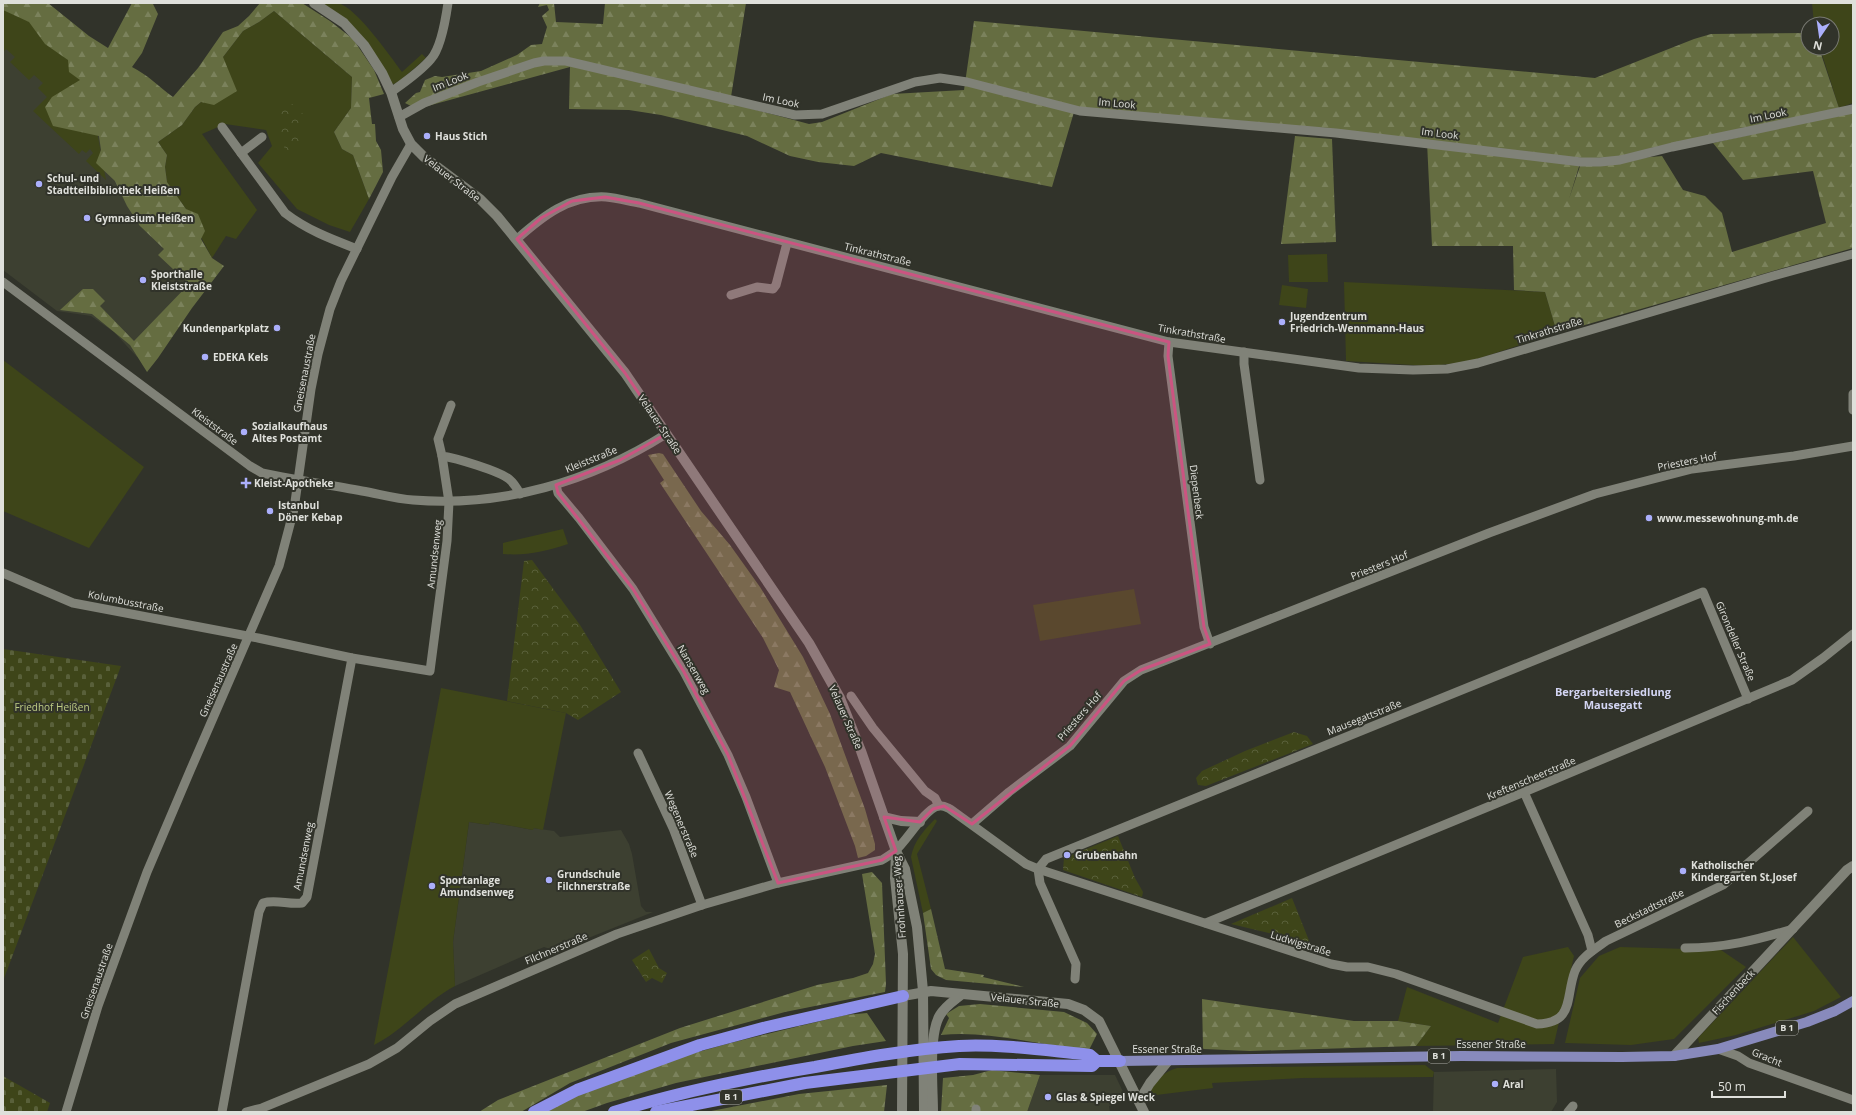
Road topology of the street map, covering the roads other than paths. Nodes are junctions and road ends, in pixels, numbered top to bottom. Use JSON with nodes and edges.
{"nodes":[{"id":1,"x":314,"y":3,"type":"edge"},
{"id":2,"x":448,"y":3,"type":"edge"},
{"id":3,"x":391,"y":92,"type":"junction"},
{"id":4,"x":1853,"y":109,"type":"edge"},
{"id":5,"x":399,"y":117,"type":"junction"},
{"id":6,"x":222,"y":128,"type":"dead end"},
{"id":7,"x":262,"y":137,"type":"dead end"},
{"id":8,"x":411,"y":144,"type":"junction"},
{"id":9,"x":241,"y":153,"type":"junction"},
{"id":10,"x":518,"y":239,"type":"junction"},
{"id":11,"x":788,"y":243,"type":"junction"},
{"id":12,"x":357,"y":249,"type":"junction"},
{"id":13,"x":1853,"y":254,"type":"edge"},
{"id":14,"x":3,"y":282,"type":"edge"},
{"id":15,"x":731,"y":295,"type":"dead end"},
{"id":16,"x":1169,"y":342,"type":"junction"},
{"id":17,"x":1244,"y":352,"type":"junction"},
{"id":18,"x":1853,"y":394,"type":"edge"},
{"id":19,"x":451,"y":405,"type":"dead end"},
{"id":20,"x":1853,"y":410,"type":"edge"},
{"id":21,"x":666,"y":434,"type":"junction"},
{"id":22,"x":1853,"y":446,"type":"edge"},
{"id":23,"x":442,"y":456,"type":"junction"},
{"id":24,"x":1260,"y":480,"type":"dead end"},
{"id":25,"x":299,"y":481,"type":"junction"},
{"id":26,"x":556,"y":485,"type":"junction"},
{"id":27,"x":520,"y":494,"type":"junction"},
{"id":28,"x":449,"y":502,"type":"junction"},
{"id":29,"x":3,"y":573,"type":"edge"},
{"id":30,"x":1703,"y":592,"type":"joint"},
{"id":31,"x":1853,"y":634,"type":"edge"},
{"id":32,"x":249,"y":637,"type":"junction"},
{"id":33,"x":1210,"y":644,"type":"junction"},
{"id":34,"x":352,"y":658,"type":"junction"},
{"id":35,"x":851,"y":696,"type":"dead end"},
{"id":36,"x":1748,"y":699,"type":"junction"},
{"id":37,"x":638,"y":753,"type":"dead end"},
{"id":38,"x":1524,"y":792,"type":"junction"},
{"id":39,"x":939,"y":806,"type":"junction"},
{"id":40,"x":1808,"y":811,"type":"dead end"},
{"id":41,"x":884,"y":817,"type":"junction"},
{"id":42,"x":920,"y":822,"type":"junction"},
{"id":43,"x":972,"y":824,"type":"junction"},
{"id":44,"x":896,"y":851,"type":"junction"},
{"id":45,"x":1853,"y":866,"type":"edge"},
{"id":46,"x":1038,"y":869,"type":"junction"},
{"id":47,"x":778,"y":883,"type":"junction"},
{"id":48,"x":702,"y":905,"type":"junction"},
{"id":49,"x":1206,"y":922,"type":"junction"},
{"id":50,"x":1793,"y":928,"type":"junction"},
{"id":51,"x":1686,"y":948,"type":"dead end"},
{"id":52,"x":1592,"y":951,"type":"junction"},
{"id":53,"x":1076,"y":979,"type":"dead end"},
{"id":54,"x":923,"y":992,"type":"junction"},
{"id":55,"x":962,"y":994,"type":"junction"},
{"id":56,"x":903,"y":996,"type":"junction"},
{"id":57,"x":1853,"y":1001,"type":"edge"},
{"id":58,"x":1559,"y":1019,"type":"joint"},
{"id":59,"x":1718,"y":1049,"type":"junction"},
{"id":60,"x":1674,"y":1056,"type":"junction"},
{"id":61,"x":1097,"y":1061,"type":"junction"},
{"id":62,"x":1120,"y":1061,"type":"junction"},
{"id":63,"x":1168,"y":1061,"type":"junction"},
{"id":64,"x":1853,"y":1100,"type":"edge"},
{"id":65,"x":1139,"y":1101,"type":"junction"},
{"id":66,"x":66,"y":1112,"type":"edge"},
{"id":67,"x":222,"y":1112,"type":"edge"},
{"id":68,"x":246,"y":1112,"type":"edge"},
{"id":69,"x":534,"y":1112,"type":"edge"},
{"id":70,"x":614,"y":1112,"type":"edge"},
{"id":71,"x":656,"y":1112,"type":"edge"},
{"id":72,"x":902,"y":1112,"type":"edge"},
{"id":73,"x":924,"y":1112,"type":"edge"},
{"id":74,"x":933,"y":1112,"type":"edge"},
{"id":75,"x":1144,"y":1112,"type":"edge"}],
"edges":[{"from":1,"to":3,"type":"main road","name":"Velauer Straße"},
{"from":2,"to":3,"type":"street"},
{"from":3,"to":5,"type":"main road","name":"Velauer Straße"},
{"from":4,"to":5,"type":"street","name":"Im Look"},
{"from":5,"to":8,"type":"main road","name":"Velauer Straße"},
{"from":6,"to":9,"type":"street"},
{"from":7,"to":9,"type":"street"},
{"from":8,"to":10,"type":"main road","name":"Velauer Straße"},
{"from":8,"to":12,"type":"street","name":"Gneisenaustraße"},
{"from":9,"to":12,"type":"street"},
{"from":10,"to":11,"type":"street","name":"Tinkrathstraße"},
{"from":10,"to":21,"type":"main road","name":"Velauer Straße"},
{"from":11,"to":15,"type":"street"},
{"from":11,"to":16,"type":"street","name":"Tinkrathstraße"},
{"from":12,"to":25,"type":"street","name":"Gneisenaustraße"},
{"from":13,"to":17,"type":"street","name":"Tinkrathstraße"},
{"from":14,"to":25,"type":"street","name":"Kleiststraße"},
{"from":16,"to":17,"type":"street","name":"Tinkrathstraße"},
{"from":16,"to":33,"type":"street","name":"Diepenbeck"},
{"from":17,"to":24,"type":"street"},
{"from":18,"to":20,"type":"street"},
{"from":19,"to":23,"type":"street"},
{"from":21,"to":26,"type":"street","name":"Kleiststraße"},
{"from":21,"to":41,"type":"main road","name":"Velauer Straße"},
{"from":22,"to":33,"type":"street","name":"Priesters Hof"},
{"from":23,"to":27,"type":"street"},
{"from":23,"to":28,"type":"street"},
{"from":25,"to":28,"type":"street","name":"Kleiststraße"},
{"from":25,"to":32,"type":"street","name":"Gneisenaustraße"},
{"from":26,"to":27,"type":"street","name":"Kleiststraße"},
{"from":26,"to":47,"type":"street","name":"Nansenweg"},
{"from":27,"to":28,"type":"street","name":"Kleiststraße"},
{"from":28,"to":34,"type":"street","name":"Amundsenweg"},
{"from":29,"to":32,"type":"street","name":"Kolumbusstraße"},
{"from":30,"to":36,"type":"street","name":"Girondeller Straße"},
{"from":30,"to":46,"type":"street","name":"Mausegattstraße"},
{"from":31,"to":36,"type":"street","name":"Kreftenscheerstraße"},
{"from":32,"to":34,"type":"street","name":"Amundsenweg"},
{"from":32,"to":66,"type":"street","name":"Gneisenaustraße"},
{"from":33,"to":43,"type":"street","name":"Priesters Hof"},
{"from":34,"to":67,"type":"street","name":"Amundsenweg"},
{"from":35,"to":39,"type":"street","name":"Velauer Straße"},
{"from":36,"to":38,"type":"street","name":"Kreftenscheerstraße"},
{"from":37,"to":48,"type":"street","name":"Wegenerstraße"},
{"from":38,"to":49,"type":"street","name":"Kreftenscheerstraße"},
{"from":38,"to":52,"type":"street"},
{"from":39,"to":42,"type":"street"},
{"from":39,"to":43,"type":"street","name":"Velauer Straße"},
{"from":40,"to":52,"type":"street","name":"Beckstadtstraße"},
{"from":41,"to":42,"type":"main road"},
{"from":41,"to":44,"type":"main road","name":"Velauer Straße"},
{"from":42,"to":44,"type":"street"},
{"from":43,"to":46,"type":"street","name":"Velauer Straße"},
{"from":44,"to":47,"type":"street","name":"Filchnerstraße"},
{"from":44,"to":54,"type":"main road","name":"Frohnhauser Weg"},
{"from":44,"to":56,"type":"main road","name":"Frohnhauser Weg"},
{"from":45,"to":50,"type":"main road","name":"Fischenbeck"},
{"from":46,"to":49,"type":"street","name":"Ludwigstraße"},
{"from":46,"to":53,"type":"street"},
{"from":47,"to":48,"type":"street","name":"Filchnerstraße"},
{"from":48,"to":68,"type":"street","name":"Filchnerstraße"},
{"from":49,"to":58,"type":"street","name":"Ludwigstraße"},
{"from":50,"to":51,"type":"street"},
{"from":50,"to":60,"type":"main road","name":"Fischenbeck"},
{"from":52,"to":58,"type":"street","name":"Beckstadtstraße"},
{"from":54,"to":55,"type":"main road","name":"Velauer Straße"},
{"from":54,"to":56,"type":"main road","name":"Velauer Straße"},
{"from":54,"to":73,"type":"main road","name":"Frohnhauser Weg"},
{"from":55,"to":62,"type":"main road","name":"Velauer Straße"},
{"from":55,"to":74,"type":"main road"},
{"from":56,"to":69,"type":"highway"},
{"from":56,"to":72,"type":"main road","name":"Frohnhauser Weg"},
{"from":57,"to":59,"type":"main road","name":"Essener Straße","number":"B 1"},
{"from":59,"to":60,"type":"main road","name":"Essener Straße","number":"B 1"},
{"from":59,"to":64,"type":"street","name":"Gracht"},
{"from":60,"to":63,"type":"main road","name":"Essener Straße","number":"B 1"},
{"from":61,"to":62,"type":"highway","number":"B 1"},
{"from":61,"to":70,"type":"highway"},
{"from":61,"to":71,"type":"highway","number":"B 1"},
{"from":62,"to":63,"type":"main road","name":"Essener Straße","number":"B 1"},
{"from":62,"to":65,"type":"main road","name":"Velauer Straße"},
{"from":63,"to":65,"type":"main road"},
{"from":65,"to":75,"type":"main road","name":"Velauer Straße"}]}
